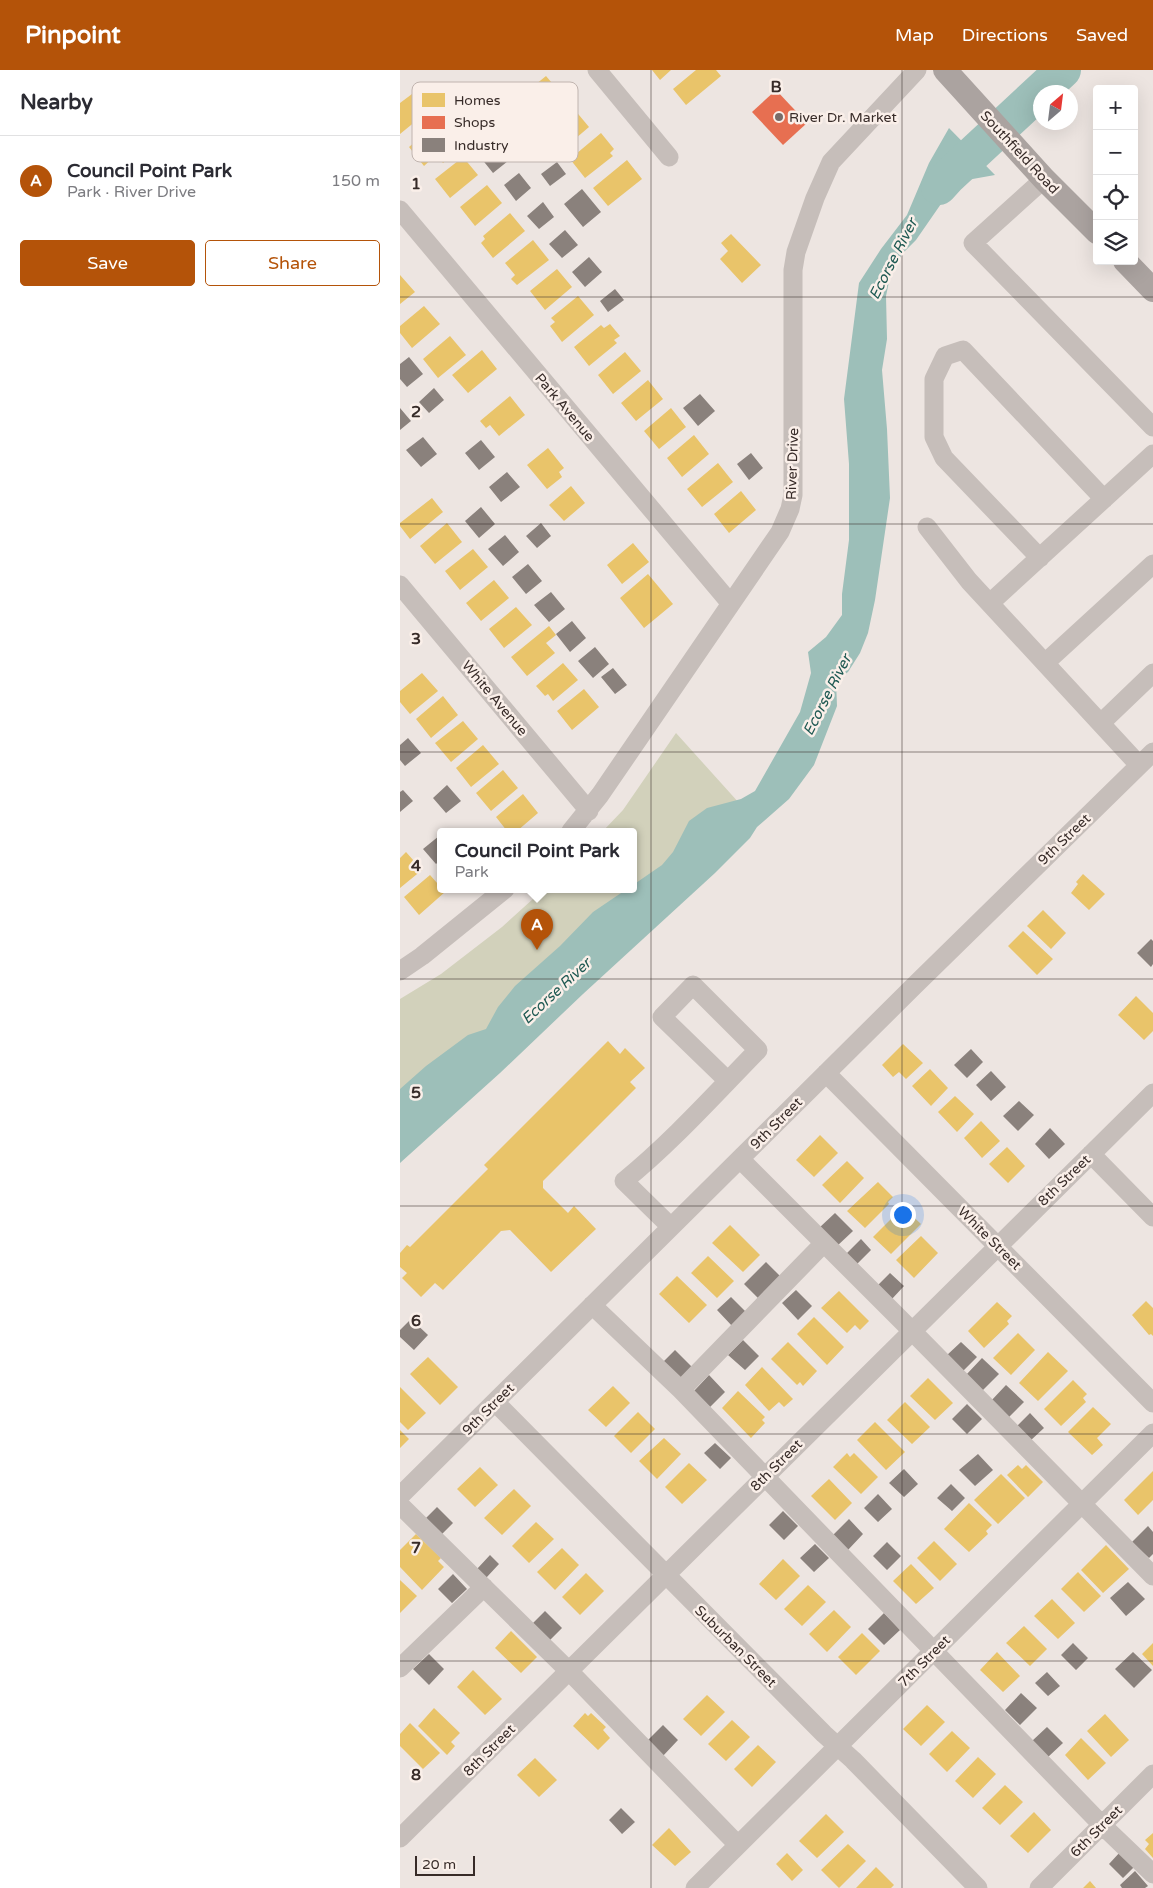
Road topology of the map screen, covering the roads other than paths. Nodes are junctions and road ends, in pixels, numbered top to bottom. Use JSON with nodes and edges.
{"nodes":[{"id":1,"x":597,"y":70,"type":"edge"},
{"id":2,"x":917,"y":70,"type":"edge"},
{"id":3,"x":945,"y":70,"type":"edge"},
{"id":4,"x":669,"y":157,"type":"dead end"},
{"id":5,"x":1044,"y":179,"type":"junction"},
{"id":6,"x":400,"y":210,"type":"edge"},
{"id":7,"x":1093,"y":228,"type":"edge"},
{"id":8,"x":1129,"y":265,"type":"edge"},
{"id":9,"x":1153,"y":290,"type":"edge"},
{"id":10,"x":1153,"y":427,"type":"edge"},
{"id":11,"x":1152,"y":459,"type":"edge"},
{"id":12,"x":1104,"y":499,"type":"junction"},
{"id":13,"x":928,"y":527,"type":"dead end"},
{"id":14,"x":1040,"y":558,"type":"junction"},
{"id":15,"x":1153,"y":564,"type":"edge"},
{"id":16,"x":400,"y":585,"type":"edge"},
{"id":17,"x":731,"y":604,"type":"junction"},
{"id":18,"x":990,"y":604,"type":"junction"},
{"id":19,"x":1045,"y":663,"type":"junction"},
{"id":20,"x":1153,"y":673,"type":"edge"},
{"id":21,"x":1101,"y":723,"type":"junction"},
{"id":22,"x":1153,"y":752,"type":"edge"},
{"id":23,"x":1139,"y":765,"type":"junction"},
{"id":24,"x":589,"y":811,"type":"junction"},
{"id":25,"x":574,"y":828,"type":"edge"},
{"id":26,"x":500,"y":893,"type":"edge"},
{"id":27,"x":400,"y":971,"type":"edge"},
{"id":28,"x":826,"y":1073,"type":"junction"},
{"id":29,"x":728,"y":1081,"type":"junction"},
{"id":30,"x":1153,"y":1092,"type":"edge"},
{"id":31,"x":1091,"y":1154,"type":"junction"},
{"id":32,"x":740,"y":1159,"type":"junction"},
{"id":33,"x":1153,"y":1216,"type":"edge"},
{"id":34,"x":671,"y":1227,"type":"junction"},
{"id":35,"x":824,"y":1243,"type":"junction"},
{"id":36,"x":997,"y":1246,"type":"junction"},
{"id":37,"x":592,"y":1306,"type":"junction"},
{"id":38,"x":911,"y":1330,"type":"junction"},
{"id":39,"x":681,"y":1390,"type":"junction"},
{"id":40,"x":495,"y":1402,"type":"junction"},
{"id":41,"x":1153,"y":1403,"type":"edge"},
{"id":42,"x":1153,"y":1433,"type":"edge"},
{"id":43,"x":764,"y":1477,"type":"junction"},
{"id":44,"x":400,"y":1496,"type":"edge"},
{"id":45,"x":1082,"y":1504,"type":"junction"},
{"id":46,"x":400,"y":1505,"type":"edge"},
{"id":47,"x":666,"y":1574,"type":"junction"},
{"id":48,"x":1153,"y":1576,"type":"edge"},
{"id":49,"x":484,"y":1588,"type":"junction"},
{"id":50,"x":934,"y":1650,"type":"junction"},
{"id":51,"x":400,"y":1668,"type":"edge"},
{"id":52,"x":568,"y":1670,"type":"junction"},
{"id":53,"x":837,"y":1747,"type":"junction"},
{"id":54,"x":1153,"y":1774,"type":"edge"},
{"id":55,"x":1102,"y":1825,"type":"junction"},
{"id":56,"x":400,"y":1838,"type":"edge"},
{"id":57,"x":738,"y":1845,"type":"junction"},
{"id":58,"x":1153,"y":1874,"type":"edge"},
{"id":59,"x":695,"y":1888,"type":"edge"},
{"id":60,"x":978,"y":1888,"type":"edge"},
{"id":61,"x":1038,"y":1888,"type":"edge"}],
"edges":[{"from":1,"to":4,"type":"street"},
{"from":2,"to":17,"type":"street","name":"River Drive"},
{"from":3,"to":5,"type":"main road","name":"Southfield Road"},
{"from":5,"to":7,"type":"main road","name":"Southfield Road"},
{"from":5,"to":10,"type":"street"},
{"from":6,"to":17,"type":"street","name":"Park Avenue"},
{"from":8,"to":9,"type":"main road"},
{"from":11,"to":12,"type":"street"},
{"from":12,"to":14,"type":"street"},
{"from":12,"to":14,"type":"street"},
{"from":13,"to":18,"type":"street"},
{"from":14,"to":18,"type":"street"},
{"from":15,"to":19,"type":"street"},
{"from":16,"to":24,"type":"street","name":"White Avenue"},
{"from":17,"to":24,"type":"street","name":"River Drive"},
{"from":18,"to":19,"type":"street"},
{"from":19,"to":21,"type":"street"},
{"from":20,"to":21,"type":"street"},
{"from":21,"to":23,"type":"street"},
{"from":22,"to":23,"type":"street","name":"9th Street"},
{"from":23,"to":28,"type":"street","name":"9th Street"},
{"from":24,"to":25,"type":"street","name":"River Drive"},
{"from":26,"to":27,"type":"street"},
{"from":28,"to":32,"type":"street","name":"9th Street"},
{"from":28,"to":36,"type":"street","name":"White Street"},
{"from":29,"to":29,"type":"street"},
{"from":29,"to":34,"type":"street"},
{"from":30,"to":31,"type":"street","name":"8th Street"},
{"from":31,"to":33,"type":"street"},
{"from":31,"to":36,"type":"street","name":"8th Street"},
{"from":32,"to":34,"type":"street","name":"9th Street"},
{"from":32,"to":35,"type":"street"},
{"from":34,"to":37,"type":"street","name":"9th Street"},
{"from":35,"to":38,"type":"street"},
{"from":35,"to":39,"type":"street"},
{"from":36,"to":38,"type":"street","name":"8th Street"},
{"from":36,"to":41,"type":"street","name":"White Street"},
{"from":37,"to":39,"type":"street"},
{"from":37,"to":40,"type":"street","name":"9th Street"},
{"from":38,"to":43,"type":"street","name":"8th Street"},
{"from":38,"to":45,"type":"street"},
{"from":39,"to":43,"type":"street"},
{"from":40,"to":44,"type":"street","name":"9th Street"},
{"from":40,"to":47,"type":"street","name":"Suburban Street"},
{"from":42,"to":45,"type":"street","name":"7th Street"},
{"from":43,"to":47,"type":"street","name":"8th Street"},
{"from":43,"to":50,"type":"street"},
{"from":45,"to":48,"type":"street"},
{"from":45,"to":50,"type":"street","name":"7th Street"},
{"from":46,"to":49,"type":"street"},
{"from":47,"to":52,"type":"street","name":"8th Street"},
{"from":47,"to":53,"type":"street","name":"Suburban Street"},
{"from":49,"to":51,"type":"street"},
{"from":49,"to":52,"type":"street"},
{"from":50,"to":53,"type":"street","name":"7th Street"},
{"from":50,"to":55,"type":"street"},
{"from":52,"to":56,"type":"street","name":"8th Street"},
{"from":52,"to":57,"type":"street"},
{"from":53,"to":57,"type":"street","name":"7th Street"},
{"from":53,"to":60,"type":"street","name":"Suburban Street"},
{"from":54,"to":55,"type":"street","name":"6th Street"},
{"from":55,"to":58,"type":"street"},
{"from":55,"to":61,"type":"street","name":"6th Street"},
{"from":57,"to":59,"type":"street","name":"7th Street"}]}
